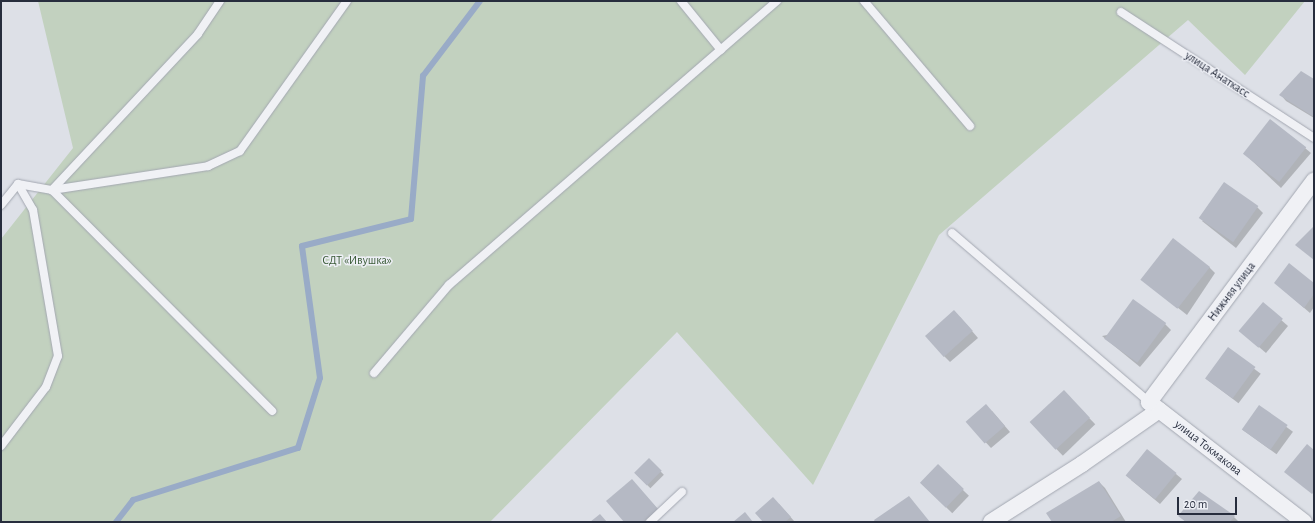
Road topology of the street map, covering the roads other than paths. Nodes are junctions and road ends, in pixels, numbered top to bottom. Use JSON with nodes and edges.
{"nodes":[{"id":1,"x":220,"y":1,"type":"edge"},
{"id":2,"x":347,"y":1,"type":"edge"},
{"id":3,"x":680,"y":1,"type":"edge"},
{"id":4,"x":777,"y":1,"type":"edge"},
{"id":5,"x":864,"y":1,"type":"edge"},
{"id":6,"x":1121,"y":12,"type":"dead end"},
{"id":7,"x":721,"y":50,"type":"junction"},
{"id":8,"x":970,"y":126,"type":"dead end"},
{"id":9,"x":1314,"y":138,"type":"edge"},
{"id":10,"x":1314,"y":181,"type":"edge"},
{"id":11,"x":18,"y":184,"type":"junction"},
{"id":12,"x":52,"y":190,"type":"junction"},
{"id":13,"x":1,"y":205,"type":"edge"},
{"id":14,"x":952,"y":233,"type":"dead end"},
{"id":15,"x":374,"y":373,"type":"dead end"},
{"id":16,"x":1154,"y":406,"type":"junction"},
{"id":17,"x":272,"y":411,"type":"dead end"},
{"id":18,"x":1,"y":446,"type":"edge"},
{"id":19,"x":682,"y":492,"type":"dead end"},
{"id":20,"x":650,"y":522,"type":"edge"},
{"id":21,"x":991,"y":522,"type":"edge"},
{"id":22,"x":1304,"y":522,"type":"edge"}],
"edges":[{"from":1,"to":12,"type":"lane"},
{"from":2,"to":12,"type":"lane"},
{"from":3,"to":7,"type":"lane"},
{"from":4,"to":7,"type":"lane"},
{"from":5,"to":8,"type":"lane"},
{"from":6,"to":9,"type":"lane","name":"улица Анаткасс"},
{"from":7,"to":15,"type":"lane"},
{"from":10,"to":16,"type":"street","name":"Нижняя улица"},
{"from":11,"to":12,"type":"lane"},
{"from":11,"to":13,"type":"lane"},
{"from":11,"to":18,"type":"lane"},
{"from":12,"to":17,"type":"lane"},
{"from":14,"to":16,"type":"lane"},
{"from":16,"to":21,"type":"street","name":"Нижняя улица"},
{"from":16,"to":22,"type":"street","name":"улица Токмакова"},
{"from":19,"to":20,"type":"lane"}]}
